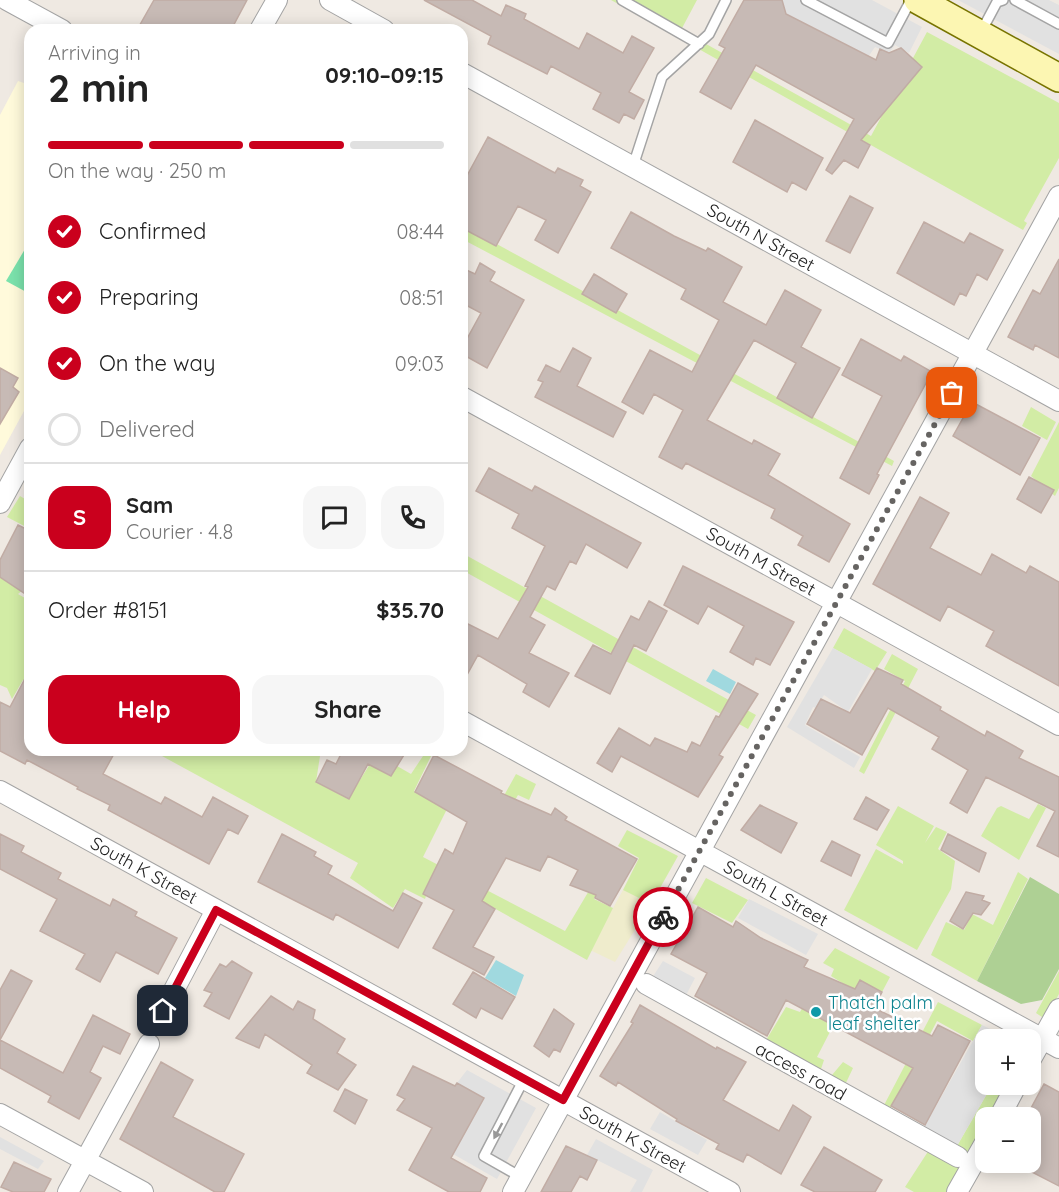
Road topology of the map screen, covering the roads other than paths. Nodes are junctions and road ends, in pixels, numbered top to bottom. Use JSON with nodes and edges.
{"nodes":[{"id":1,"x":8,"y":0,"type":"edge"},
{"id":2,"x":277,"y":0,"type":"edge"},
{"id":3,"x":330,"y":0,"type":"edge"},
{"id":4,"x":622,"y":0,"type":"edge"},
{"id":5,"x":726,"y":0,"type":"edge"},
{"id":6,"x":806,"y":0,"type":"edge"},
{"id":7,"x":911,"y":0,"type":"edge"},
{"id":8,"x":918,"y":0,"type":"edge"},
{"id":9,"x":1003,"y":0,"type":"edge"},
{"id":10,"x":1015,"y":0,"type":"edge"},
{"id":11,"x":51,"y":24,"type":"edge"},
{"id":12,"x":263,"y":24,"type":"edge"},
{"id":13,"x":373,"y":24,"type":"edge"},
{"id":14,"x":1059,"y":24,"type":"edge"},
{"id":15,"x":980,"y":34,"type":"junction"},
{"id":16,"x":699,"y":44,"type":"junction"},
{"id":17,"x":468,"y":76,"type":"edge"},
{"id":18,"x":1059,"y":78,"type":"edge"},
{"id":19,"x":633,"y":166,"type":"junction"},
{"id":20,"x":1059,"y":196,"type":"edge"},
{"id":21,"x":974,"y":354,"type":"junction"},
{"id":22,"x":468,"y":400,"type":"edge"},
{"id":23,"x":1059,"y":401,"type":"edge"},
{"id":24,"x":23,"y":479,"type":"edge"},
{"id":25,"x":0,"y":503,"type":"edge"},
{"id":26,"x":837,"y":603,"type":"junction"},
{"id":27,"x":468,"y":724,"type":"edge"},
{"id":28,"x":1059,"y":725,"type":"edge"},
{"id":29,"x":0,"y":791,"type":"edge"},
{"id":30,"x":700,"y":852,"type":"junction"},
{"id":31,"x":216,"y":910,"type":"junction"},
{"id":32,"x":646,"y":984,"type":"dead end"},
{"id":33,"x":1059,"y":1009,"type":"edge"},
{"id":34,"x":163,"y":1011,"type":"dead end"},
{"id":35,"x":149,"y":1044,"type":"dead end"},
{"id":36,"x":1051,"y":1044,"type":"edge"},
{"id":37,"x":524,"y":1079,"type":"junction"},
{"id":38,"x":563,"y":1100,"type":"junction"},
{"id":39,"x":0,"y":1114,"type":"edge"},
{"id":40,"x":958,"y":1157,"type":"dead end"},
{"id":41,"x":85,"y":1160,"type":"junction"},
{"id":42,"x":975,"y":1161,"type":"edge"},
{"id":43,"x":517,"y":1185,"type":"edge"},
{"id":44,"x":68,"y":1192,"type":"edge"},
{"id":45,"x":143,"y":1192,"type":"edge"},
{"id":46,"x":730,"y":1192,"type":"edge"},
{"id":47,"x":957,"y":1192,"type":"edge"}],
"edges":[{"from":1,"to":11,"type":"street"},
{"from":2,"to":12,"type":"street"},
{"from":3,"to":13,"type":"street"},
{"from":4,"to":16,"type":"lane"},
{"from":5,"to":16,"type":"lane"},
{"from":6,"to":7,"type":"lane"},
{"from":8,"to":15,"type":"main road"},
{"from":9,"to":15,"type":"lane"},
{"from":10,"to":14,"type":"lane"},
{"from":15,"to":18,"type":"main road"},
{"from":16,"to":19,"type":"lane"},
{"from":17,"to":19,"type":"street","name":"South N Street"},
{"from":19,"to":21,"type":"street","name":"South N Street"},
{"from":20,"to":21,"type":"street"},
{"from":21,"to":23,"type":"street","name":"South N Street"},
{"from":21,"to":26,"type":"street"},
{"from":22,"to":26,"type":"street","name":"South M Street"},
{"from":24,"to":25,"type":"street"},
{"from":26,"to":28,"type":"street","name":"South M Street"},
{"from":26,"to":30,"type":"street"},
{"from":27,"to":30,"type":"street","name":"South L Street"},
{"from":29,"to":31,"type":"street","name":"South K Street"},
{"from":30,"to":36,"type":"street","name":"South L Street"},
{"from":30,"to":38,"type":"street"},
{"from":31,"to":34,"type":"street"},
{"from":31,"to":37,"type":"street","name":"South K Street"},
{"from":32,"to":40,"type":"street","name":"access road"},
{"from":33,"to":36,"type":"street"},
{"from":35,"to":41,"type":"street"},
{"from":37,"to":38,"type":"street","name":"South K Street"},
{"from":37,"to":43,"type":"lane","one_way":true},
{"from":38,"to":43,"type":"street"},
{"from":38,"to":46,"type":"street","name":"South K Street"},
{"from":39,"to":41,"type":"street"},
{"from":41,"to":44,"type":"street"},
{"from":41,"to":45,"type":"street"},
{"from":42,"to":47,"type":"street"}]}
